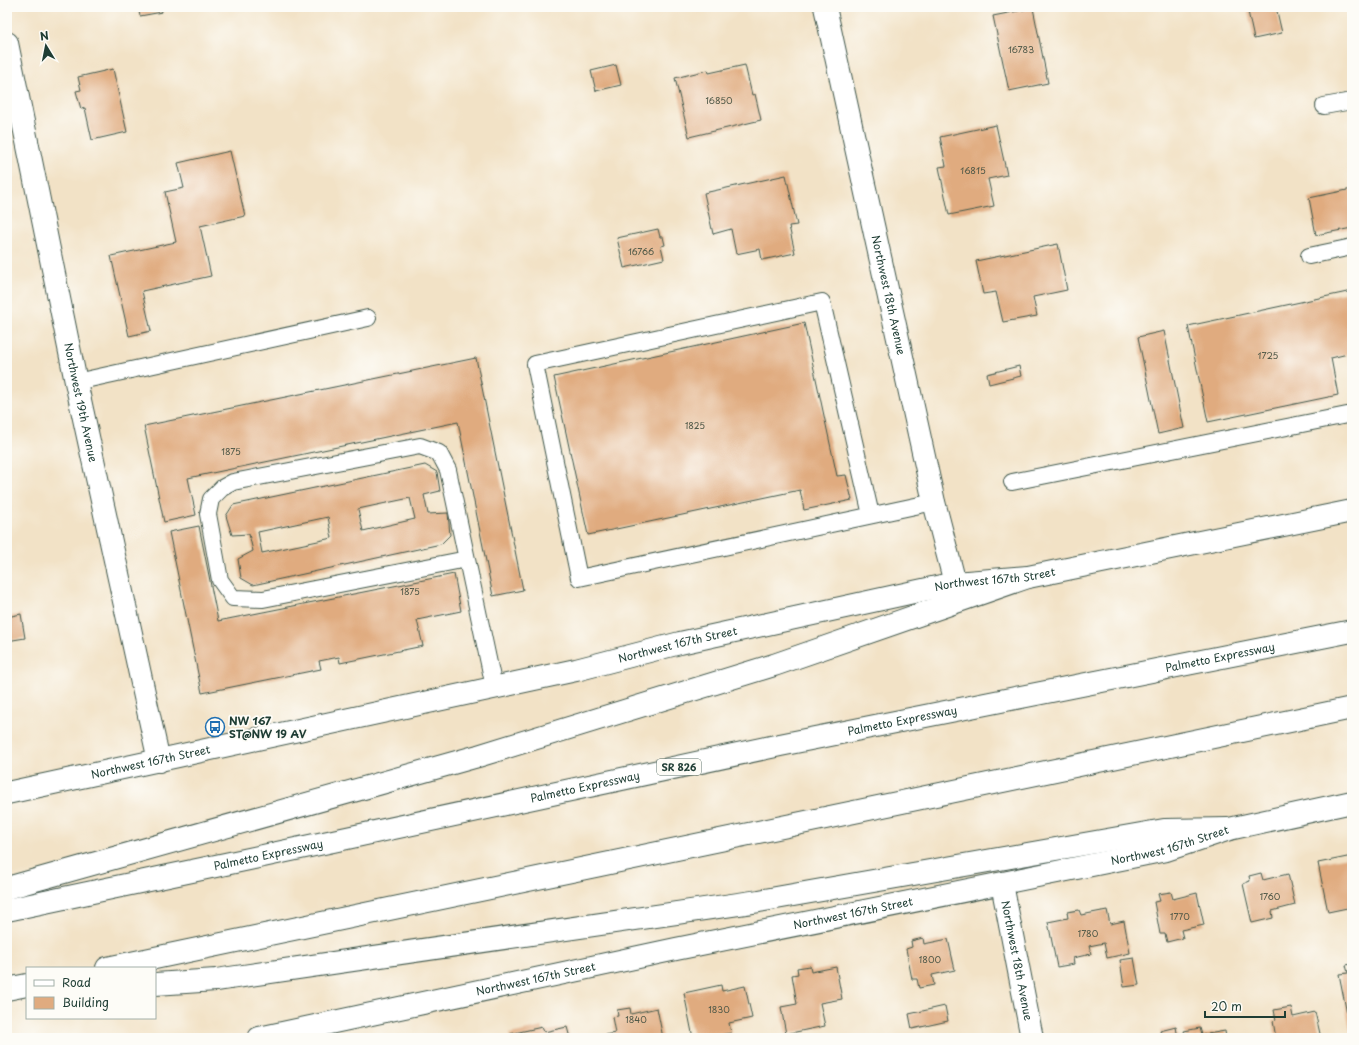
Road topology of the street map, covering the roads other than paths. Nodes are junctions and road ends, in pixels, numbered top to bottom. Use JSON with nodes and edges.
{"nodes":[{"id":1,"x":825,"y":7,"type":"edge"},
{"id":2,"x":7,"y":43,"type":"edge"},
{"id":3,"x":1352,"y":101,"type":"edge"},
{"id":4,"x":1324,"y":106,"type":"dead end"},
{"id":5,"x":1352,"y":247,"type":"edge"},
{"id":6,"x":1309,"y":256,"type":"dead end"},
{"id":7,"x":368,"y":318,"type":"dead end"},
{"id":8,"x":76,"y":382,"type":"junction"},
{"id":9,"x":1352,"y":414,"type":"edge"},
{"id":10,"x":1012,"y":482,"type":"dead end"},
{"id":11,"x":934,"y":502,"type":"junction"},
{"id":12,"x":1352,"y":512,"type":"edge"},
{"id":13,"x":871,"y":515,"type":"junction"},
{"id":14,"x":467,"y":559,"type":"junction"},
{"id":15,"x":1028,"y":577,"type":"junction"},
{"id":16,"x":955,"y":583,"type":"junction"},
{"id":17,"x":1352,"y":631,"type":"edge"},
{"id":18,"x":494,"y":687,"type":"junction"},
{"id":19,"x":1352,"y":708,"type":"edge"},
{"id":20,"x":159,"y":761,"type":"junction"},
{"id":21,"x":7,"y":793,"type":"edge"},
{"id":22,"x":1352,"y":802,"type":"edge"},
{"id":23,"x":1228,"y":829,"type":"junction"},
{"id":24,"x":1002,"y":884,"type":"junction"},
{"id":25,"x":7,"y":888,"type":"edge"},
{"id":26,"x":7,"y":910,"type":"edge"},
{"id":27,"x":112,"y":967,"type":"edge"},
{"id":28,"x":156,"y":984,"type":"edge"},
{"id":29,"x":26,"y":985,"type":"edge"},
{"id":30,"x":7,"y":989,"type":"edge"},
{"id":31,"x":26,"y":994,"type":"edge"},
{"id":32,"x":7,"y":995,"type":"edge"},
{"id":33,"x":259,"y":1038,"type":"edge"},
{"id":34,"x":1032,"y":1038,"type":"edge"}],
"edges":[{"from":1,"to":11,"type":"main road","name":"Northwest 18th Avenue"},
{"from":2,"to":8,"type":"main road","name":"Northwest 19th Avenue"},
{"from":3,"to":4,"type":"lane"},
{"from":5,"to":6,"type":"lane"},
{"from":7,"to":8,"type":"lane"},
{"from":8,"to":20,"type":"main road","name":"Northwest 19th Avenue"},
{"from":9,"to":10,"type":"lane"},
{"from":11,"to":13,"type":"lane"},
{"from":11,"to":16,"type":"main road","name":"Northwest 18th Avenue"},
{"from":12,"to":15,"type":"main road","name":"Northwest 167th Street"},
{"from":13,"to":13,"type":"lane"},
{"from":14,"to":14,"type":"lane"},
{"from":14,"to":18,"type":"lane"},
{"from":15,"to":16,"type":"main road","name":"Northwest 167th Street"},
{"from":15,"to":25,"type":"main road"},
{"from":16,"to":18,"type":"main road","name":"Northwest 167th Street"},
{"from":17,"to":26,"type":"main road","name":"Palmetto Expressway","number":"SR 826"},
{"from":18,"to":20,"type":"main road","name":"Northwest 167th Street"},
{"from":19,"to":27,"type":"main road"},
{"from":20,"to":21,"type":"main road","name":"Northwest 167th Street"},
{"from":22,"to":23,"type":"main road","name":"Northwest 167th Street"},
{"from":23,"to":24,"type":"main road","name":"Northwest 167th Street"},
{"from":23,"to":28,"type":"main road"},
{"from":24,"to":33,"type":"main road","name":"Northwest 167th Street"},
{"from":24,"to":34,"type":"main road","name":"Northwest 18th Avenue"},
{"from":29,"to":30,"type":"main road"},
{"from":31,"to":32,"type":"main road"}]}
